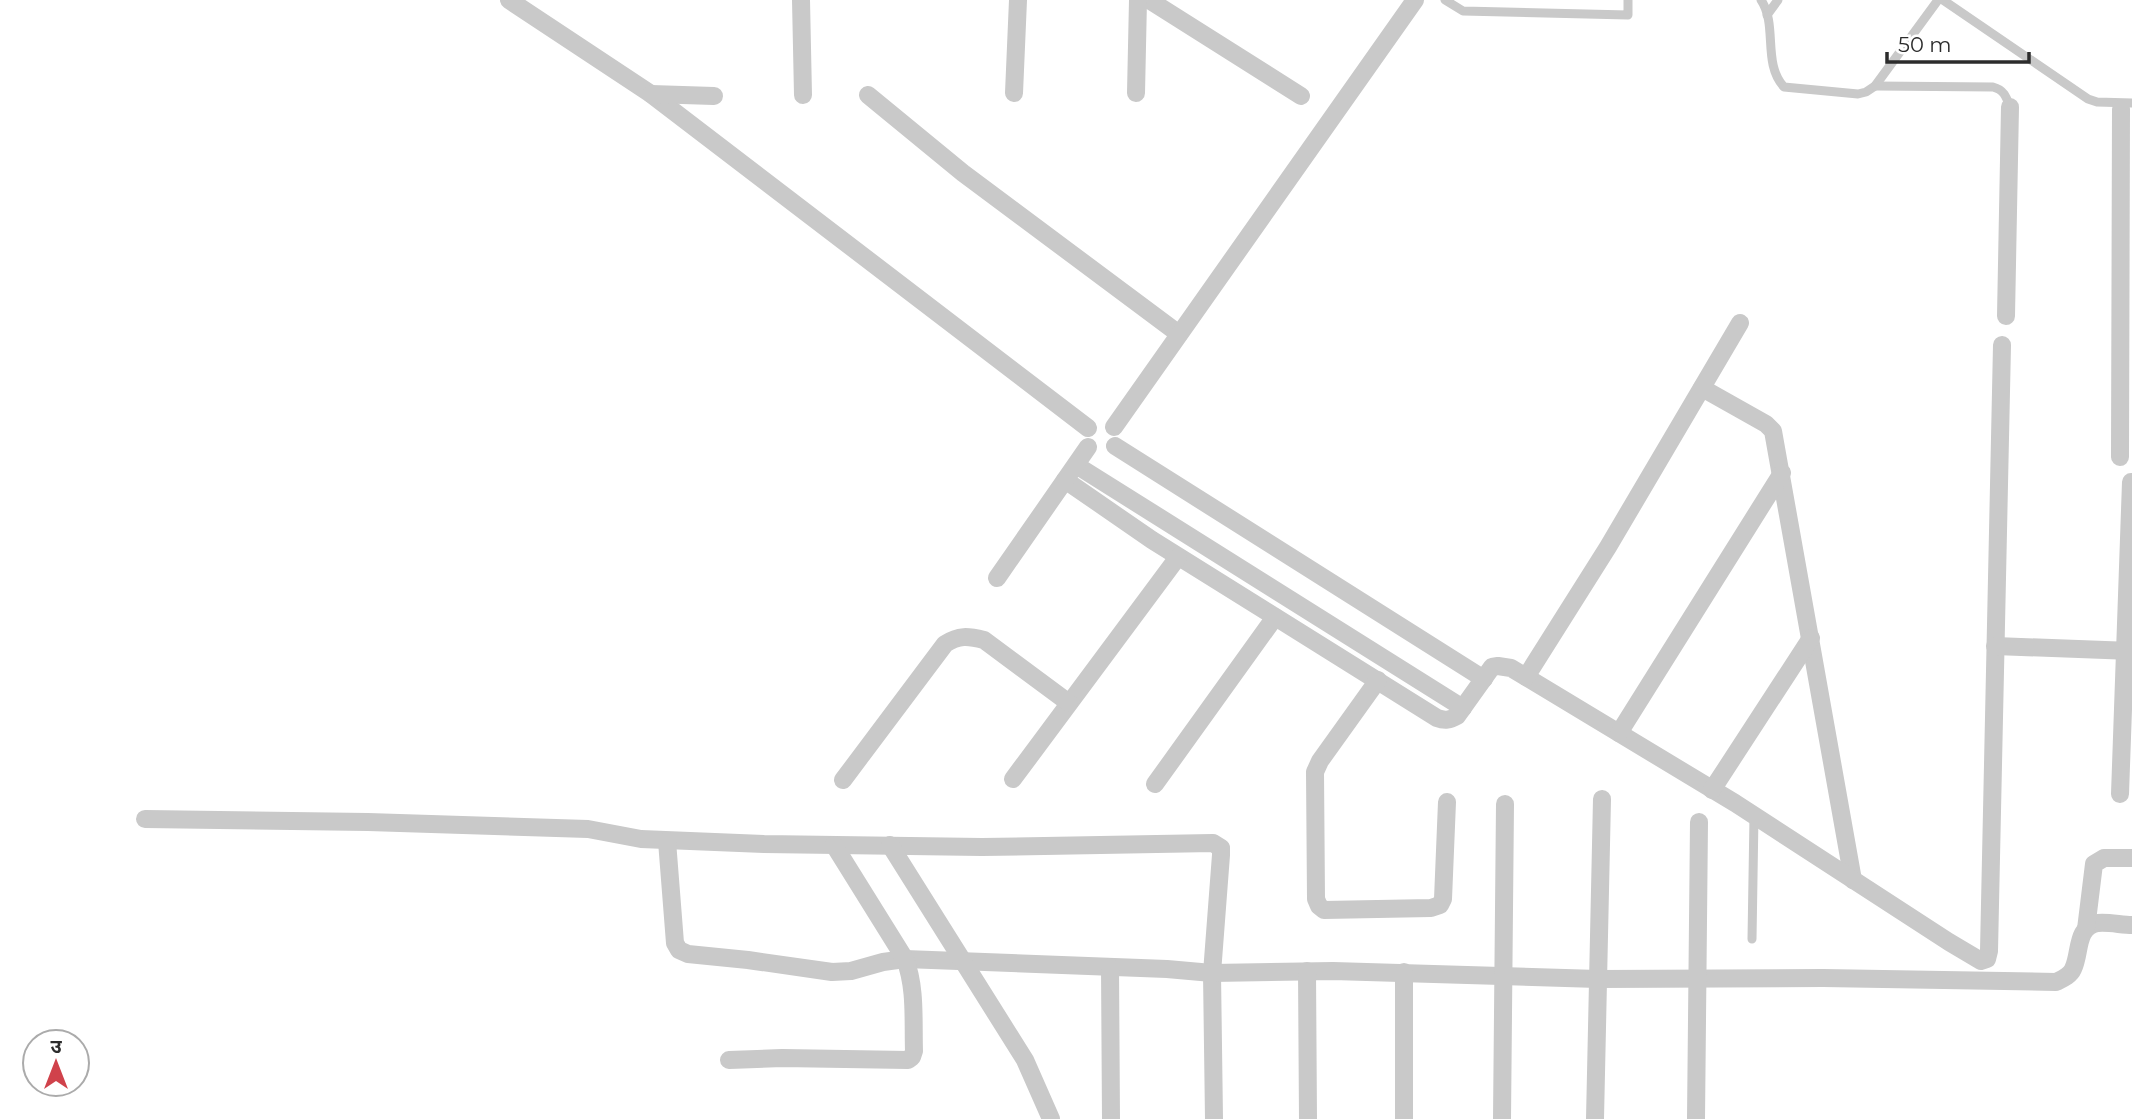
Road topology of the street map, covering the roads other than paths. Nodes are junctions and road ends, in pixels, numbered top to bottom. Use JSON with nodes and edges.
{"nodes":[{"id":1,"x":509,"y":0,"type":"edge"},
{"id":2,"x":802,"y":0,"type":"edge"},
{"id":3,"x":1018,"y":0,"type":"edge"},
{"id":4,"x":1138,"y":0,"type":"edge"},
{"id":5,"x":1149,"y":0,"type":"edge"},
{"id":6,"x":1415,"y":0,"type":"edge"},
{"id":7,"x":1445,"y":0,"type":"edge"},
{"id":8,"x":1629,"y":0,"type":"edge"},
{"id":9,"x":1760,"y":0,"type":"edge"},
{"id":10,"x":1778,"y":0,"type":"edge"},
{"id":11,"x":1941,"y":0,"type":"edge"},
{"id":12,"x":530,"y":6,"type":"edge"},
{"id":13,"x":1767,"y":15,"type":"junction"},
{"id":14,"x":1875,"y":86,"type":"junction"},
{"id":15,"x":1014,"y":93,"type":"dead end"},
{"id":16,"x":1136,"y":93,"type":"dead end"},
{"id":17,"x":651,"y":94,"type":"junction"},
{"id":18,"x":868,"y":94,"type":"dead end"},
{"id":19,"x":803,"y":95,"type":"dead end"},
{"id":20,"x":714,"y":96,"type":"dead end"},
{"id":21,"x":1301,"y":96,"type":"dead end"},
{"id":22,"x":2127,"y":106,"type":"edge"},
{"id":23,"x":2010,"y":107,"type":"joint"},
{"id":24,"x":2006,"y":316,"type":"dead end"},
{"id":25,"x":1740,"y":323,"type":"dead end"},
{"id":26,"x":1179,"y":334,"type":"junction"},
{"id":27,"x":2002,"y":345,"type":"dead end"},
{"id":28,"x":1702,"y":388,"type":"junction"},
{"id":29,"x":2126,"y":404,"type":"edge"},
{"id":30,"x":1114,"y":427,"type":"junction"},
{"id":31,"x":1088,"y":428,"type":"junction"},
{"id":32,"x":1115,"y":446,"type":"junction"},
{"id":33,"x":1088,"y":447,"type":"junction"},
{"id":34,"x":2120,"y":457,"type":"dead end"},
{"id":35,"x":1070,"y":473,"type":"junction"},
{"id":36,"x":1782,"y":473,"type":"junction"},
{"id":37,"x":2131,"y":482,"type":"edge"},
{"id":38,"x":1178,"y":557,"type":"junction"},
{"id":39,"x":997,"y":578,"type":"dead end"},
{"id":40,"x":1275,"y":617,"type":"junction"},
{"id":41,"x":1811,"y":638,"type":"junction"},
{"id":42,"x":1995,"y":646,"type":"junction"},
{"id":43,"x":2129,"y":651,"type":"edge"},
{"id":44,"x":1526,"y":677,"type":"junction"},
{"id":45,"x":1484,"y":679,"type":"junction"},
{"id":46,"x":1377,"y":680,"type":"junction"},
{"id":47,"x":1069,"y":704,"type":"junction"},
{"id":48,"x":1462,"y":709,"type":"junction"},
{"id":49,"x":1619,"y":733,"type":"junction"},
{"id":50,"x":1013,"y":779,"type":"dead end"},
{"id":51,"x":843,"y":780,"type":"dead end"},
{"id":52,"x":1154,"y":783,"type":"dead end"},
{"id":53,"x":1712,"y":790,"type":"junction"},
{"id":54,"x":2120,"y":794,"type":"dead end"},
{"id":55,"x":1602,"y":799,"type":"dead end"},
{"id":56,"x":1447,"y":802,"type":"dead end"},
{"id":57,"x":1505,"y":804,"type":"dead end"},
{"id":58,"x":1754,"y":816,"type":"junction"},
{"id":59,"x":145,"y":819,"type":"dead end"},
{"id":60,"x":1699,"y":822,"type":"dead end"},
{"id":61,"x":667,"y":841,"type":"junction"},
{"id":62,"x":834,"y":845,"type":"junction"},
{"id":63,"x":890,"y":845,"type":"junction"},
{"id":64,"x":2132,"y":858,"type":"edge"},
{"id":65,"x":1853,"y":880,"type":"junction"},
{"id":66,"x":2132,"y":925,"type":"edge"},
{"id":67,"x":2086,"y":929,"type":"junction"},
{"id":68,"x":1752,"y":939,"type":"dead end"},
{"id":69,"x":905,"y":959,"type":"junction"},
{"id":70,"x":963,"y":962,"type":"junction"},
{"id":71,"x":1110,"y":967,"type":"junction"},
{"id":72,"x":1307,"y":971,"type":"junction"},
{"id":73,"x":1405,"y":972,"type":"junction"},
{"id":74,"x":1212,"y":973,"type":"junction"},
{"id":75,"x":1504,"y":975,"type":"junction"},
{"id":76,"x":1699,"y":978,"type":"junction"},
{"id":77,"x":1598,"y":979,"type":"junction"},
{"id":78,"x":729,"y":1060,"type":"dead end"},
{"id":79,"x":1051,"y":1119,"type":"edge"},
{"id":80,"x":1111,"y":1119,"type":"edge"},
{"id":81,"x":1214,"y":1119,"type":"edge"},
{"id":82,"x":1308,"y":1119,"type":"edge"},
{"id":83,"x":1404,"y":1119,"type":"edge"},
{"id":84,"x":1502,"y":1119,"type":"edge"},
{"id":85,"x":1595,"y":1119,"type":"edge"},
{"id":86,"x":1696,"y":1119,"type":"edge"}],
"edges":[{"from":1,"to":12,"type":"street"},
{"from":2,"to":19,"type":"street"},
{"from":3,"to":15,"type":"street"},
{"from":4,"to":16,"type":"street"},
{"from":5,"to":21,"type":"street"},
{"from":6,"to":26,"type":"street"},
{"from":7,"to":8,"type":"lane"},
{"from":9,"to":13,"type":"lane"},
{"from":10,"to":13,"type":"lane"},
{"from":11,"to":14,"type":"lane"},
{"from":11,"to":22,"type":"lane"},
{"from":12,"to":17,"type":"street"},
{"from":13,"to":14,"type":"lane"},
{"from":14,"to":23,"type":"lane"},
{"from":17,"to":20,"type":"street"},
{"from":17,"to":31,"type":"street"},
{"from":18,"to":26,"type":"street"},
{"from":22,"to":29,"type":"street"},
{"from":23,"to":24,"type":"street"},
{"from":25,"to":28,"type":"street"},
{"from":26,"to":30,"type":"street"},
{"from":27,"to":42,"type":"street"},
{"from":28,"to":36,"type":"street"},
{"from":28,"to":44,"type":"street"},
{"from":29,"to":34,"type":"street"},
{"from":30,"to":31,"type":"street"},
{"from":30,"to":32,"type":"street"},
{"from":31,"to":33,"type":"street"},
{"from":32,"to":33,"type":"street"},
{"from":32,"to":45,"type":"street"},
{"from":33,"to":35,"type":"street"},
{"from":35,"to":38,"type":"street"},
{"from":35,"to":39,"type":"street"},
{"from":35,"to":48,"type":"street"},
{"from":36,"to":41,"type":"street"},
{"from":36,"to":49,"type":"street"},
{"from":37,"to":43,"type":"street"},
{"from":38,"to":40,"type":"street"},
{"from":38,"to":47,"type":"street"},
{"from":40,"to":46,"type":"street"},
{"from":40,"to":52,"type":"street"},
{"from":41,"to":53,"type":"street"},
{"from":41,"to":65,"type":"street"},
{"from":42,"to":43,"type":"street"},
{"from":42,"to":65,"type":"street"},
{"from":43,"to":54,"type":"street"},
{"from":44,"to":45,"type":"street"},
{"from":44,"to":49,"type":"street"},
{"from":45,"to":48,"type":"street"},
{"from":46,"to":48,"type":"street"},
{"from":46,"to":56,"type":"street"},
{"from":47,"to":50,"type":"street"},
{"from":47,"to":51,"type":"street"},
{"from":49,"to":53,"type":"street"},
{"from":53,"to":58,"type":"street"},
{"from":55,"to":77,"type":"street"},
{"from":57,"to":75,"type":"street"},
{"from":58,"to":65,"type":"street"},
{"from":58,"to":68,"type":"lane"},
{"from":59,"to":61,"type":"street"},
{"from":60,"to":76,"type":"street"},
{"from":61,"to":62,"type":"street"},
{"from":61,"to":69,"type":"street"},
{"from":62,"to":63,"type":"street"},
{"from":62,"to":69,"type":"street"},
{"from":63,"to":70,"type":"street"},
{"from":63,"to":74,"type":"street"},
{"from":64,"to":67,"type":"street"},
{"from":66,"to":67,"type":"street"},
{"from":67,"to":76,"type":"street"},
{"from":69,"to":70,"type":"street"},
{"from":69,"to":78,"type":"street"},
{"from":70,"to":71,"type":"street"},
{"from":70,"to":79,"type":"street"},
{"from":71,"to":74,"type":"street"},
{"from":71,"to":80,"type":"street"},
{"from":72,"to":73,"type":"street"},
{"from":72,"to":74,"type":"street"},
{"from":72,"to":82,"type":"street"},
{"from":73,"to":75,"type":"street"},
{"from":73,"to":83,"type":"street"},
{"from":74,"to":81,"type":"street"},
{"from":75,"to":77,"type":"street"},
{"from":75,"to":84,"type":"street"},
{"from":76,"to":77,"type":"street"},
{"from":76,"to":86,"type":"street"},
{"from":77,"to":85,"type":"street"}]}
